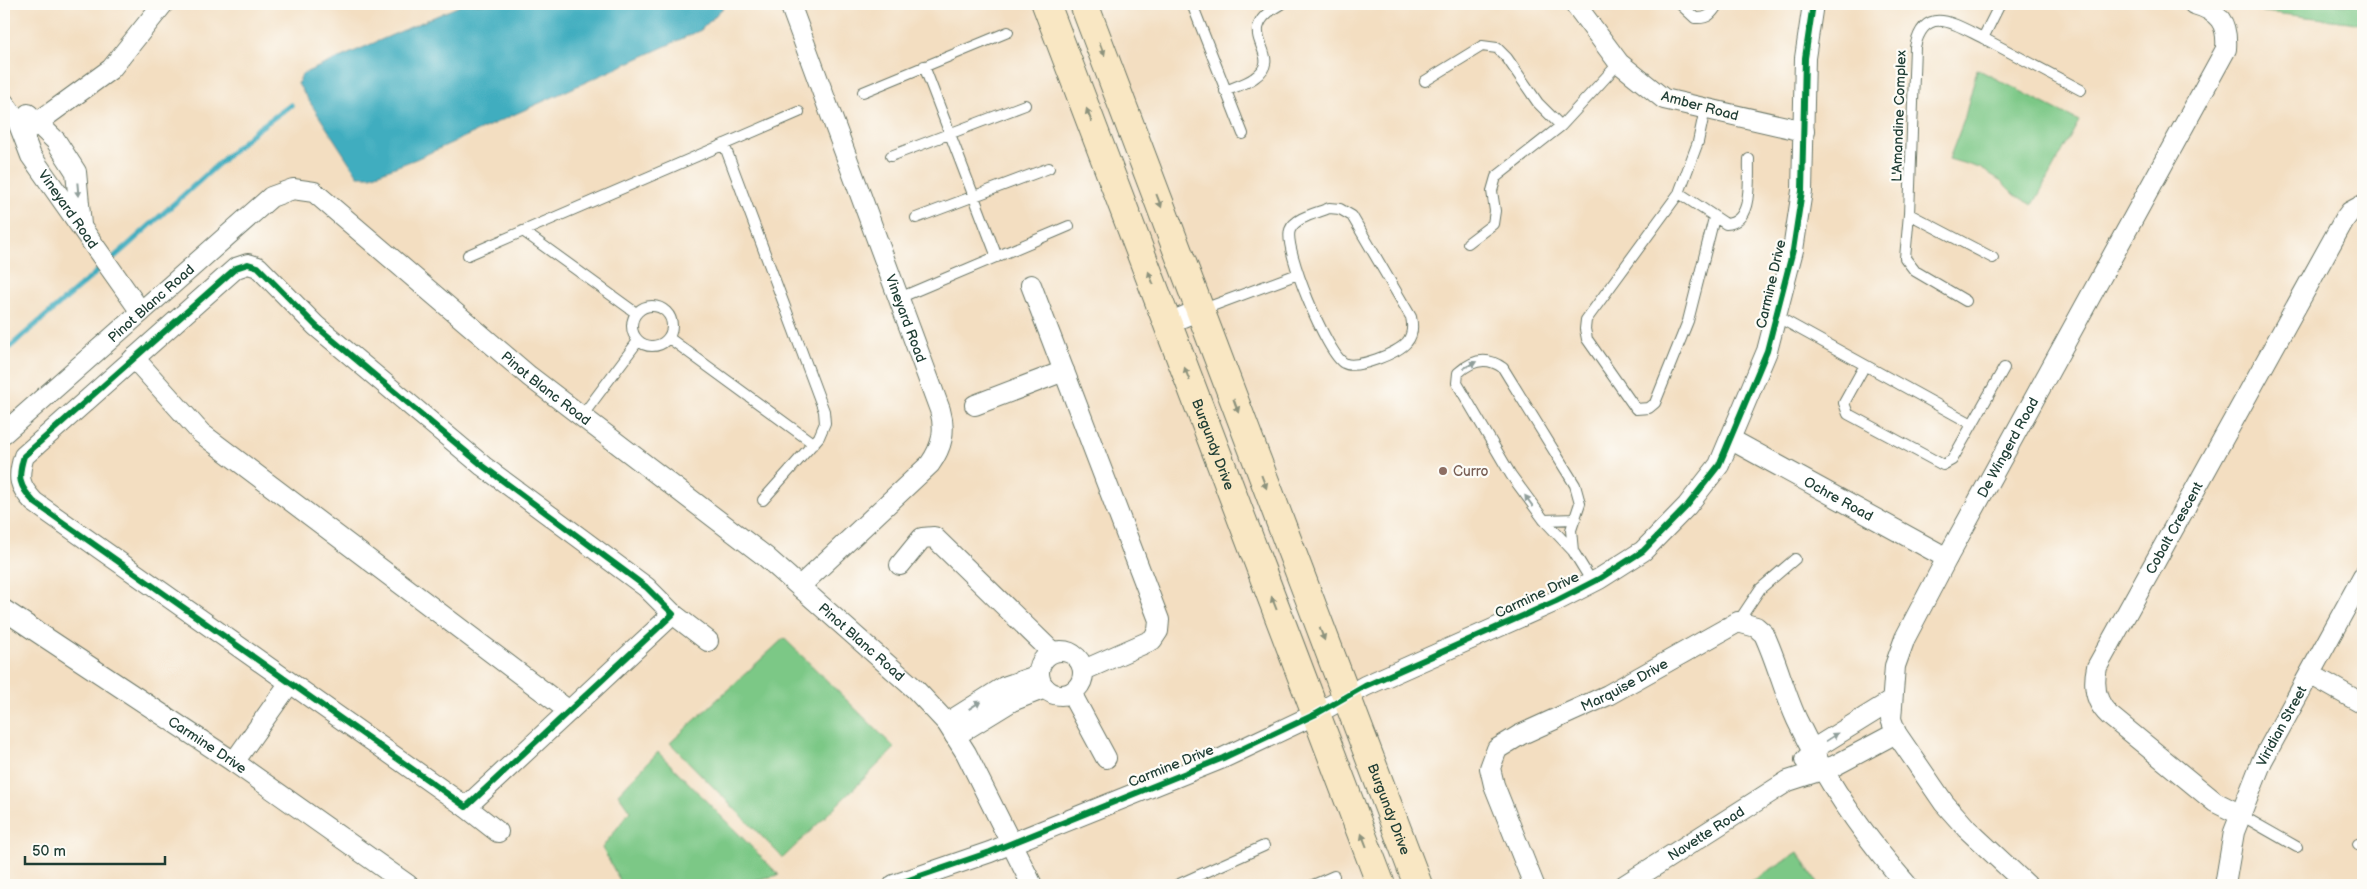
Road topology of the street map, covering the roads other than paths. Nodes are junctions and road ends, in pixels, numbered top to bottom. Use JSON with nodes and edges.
{"nodes":[{"id":1,"x":790,"y":4,"type":"edge"},
{"id":2,"x":1046,"y":4,"type":"edge"},
{"id":3,"x":1084,"y":4,"type":"edge"},
{"id":4,"x":1192,"y":4,"type":"edge"},
{"id":5,"x":1281,"y":4,"type":"edge"},
{"id":6,"x":1575,"y":4,"type":"edge"},
{"id":7,"x":1680,"y":4,"type":"edge"},
{"id":8,"x":1718,"y":4,"type":"edge"},
{"id":9,"x":1813,"y":4,"type":"edge"},
{"id":10,"x":2000,"y":4,"type":"edge"},
{"id":11,"x":2194,"y":4,"type":"edge"},
{"id":12,"x":159,"y":5,"type":"edge"},
{"id":13,"x":1008,"y":32,"type":"dead end"},
{"id":14,"x":1983,"y":38,"type":"junction"},
{"id":15,"x":1619,"y":63,"type":"junction"},
{"id":16,"x":924,"y":66,"type":"junction"},
{"id":17,"x":1425,"y":81,"type":"dead end"},
{"id":18,"x":2081,"y":90,"type":"dead end"},
{"id":19,"x":1225,"y":91,"type":"junction"},
{"id":20,"x":863,"y":92,"type":"dead end"},
{"id":21,"x":4,"y":97,"type":"edge"},
{"id":22,"x":4,"y":103,"type":"edge"},
{"id":23,"x":1025,"y":105,"type":"dead end"},
{"id":24,"x":1705,"y":109,"type":"junction"},
{"id":25,"x":799,"y":112,"type":"dead end"},
{"id":26,"x":1561,"y":126,"type":"junction"},
{"id":27,"x":30,"y":128,"type":"junction"},
{"id":28,"x":1804,"y":131,"type":"junction"},
{"id":29,"x":950,"y":134,"type":"junction"},
{"id":30,"x":1243,"y":134,"type":"dead end"},
{"id":31,"x":724,"y":144,"type":"junction"},
{"id":32,"x":891,"y":156,"type":"dead end"},
{"id":33,"x":1750,"y":159,"type":"dead end"},
{"id":34,"x":1049,"y":168,"type":"dead end"},
{"id":35,"x":1679,"y":193,"type":"junction"},
{"id":36,"x":972,"y":197,"type":"junction"},
{"id":37,"x":2363,"y":205,"type":"edge"},
{"id":38,"x":1910,"y":214,"type":"junction"},
{"id":39,"x":916,"y":218,"type":"dead end"},
{"id":40,"x":1714,"y":218,"type":"junction"},
{"id":41,"x":1069,"y":226,"type":"dead end"},
{"id":42,"x":523,"y":231,"type":"junction"},
{"id":43,"x":86,"y":234,"type":"junction"},
{"id":44,"x":1468,"y":243,"type":"dead end"},
{"id":45,"x":468,"y":255,"type":"dead end"},
{"id":46,"x":997,"y":257,"type":"junction"},
{"id":47,"x":1993,"y":258,"type":"dead end"},
{"id":48,"x":1298,"y":274,"type":"junction"},
{"id":49,"x":1031,"y":285,"type":"dead end"},
{"id":50,"x":899,"y":298,"type":"junction"},
{"id":51,"x":1966,"y":301,"type":"dead end"},
{"id":52,"x":1200,"y":310,"type":"junction"},
{"id":53,"x":141,"y":312,"type":"junction"},
{"id":54,"x":636,"y":314,"type":"junction"},
{"id":55,"x":1776,"y":316,"type":"junction"},
{"id":56,"x":1168,"y":323,"type":"junction"},
{"id":57,"x":669,"y":338,"type":"junction"},
{"id":58,"x":638,"y":341,"type":"junction"},
{"id":59,"x":134,"y":358,"type":"junction"},
{"id":60,"x":1865,"y":365,"type":"junction"},
{"id":61,"x":2004,"y":368,"type":"dead end"},
{"id":62,"x":1064,"y":371,"type":"junction"},
{"id":63,"x":975,"y":405,"type":"dead end"},
{"id":64,"x":582,"y":416,"type":"junction"},
{"id":65,"x":1972,"y":424,"type":"junction"},
{"id":66,"x":4,"y":433,"type":"edge"},
{"id":67,"x":1730,"y":440,"type":"junction"},
{"id":68,"x":814,"y":444,"type":"junction"},
{"id":69,"x":763,"y":500,"type":"dead end"},
{"id":70,"x":1575,"y":519,"type":"junction"},
{"id":71,"x":1544,"y":520,"type":"junction"},
{"id":72,"x":1572,"y":551,"type":"junction"},
{"id":73,"x":1947,"y":558,"type":"junction"},
{"id":74,"x":1795,"y":560,"type":"dead end"},
{"id":75,"x":900,"y":565,"type":"dead end"},
{"id":76,"x":2363,"y":576,"type":"edge"},
{"id":77,"x":1592,"y":582,"type":"junction"},
{"id":78,"x":800,"y":586,"type":"junction"},
{"id":79,"x":4,"y":610,"type":"edge"},
{"id":80,"x":673,"y":614,"type":"junction"},
{"id":81,"x":1738,"y":622,"type":"junction"},
{"id":82,"x":708,"y":641,"type":"dead end"},
{"id":83,"x":1052,"y":652,"type":"junction"},
{"id":84,"x":1084,"y":670,"type":"junction"},
{"id":85,"x":2310,"y":674,"type":"junction"},
{"id":86,"x":1042,"y":682,"type":"junction"},
{"id":87,"x":289,"y":684,"type":"junction"},
{"id":88,"x":1071,"y":693,"type":"junction"},
{"id":89,"x":1346,"y":697,"type":"junction"},
{"id":90,"x":1891,"y":701,"type":"junction"},
{"id":91,"x":2363,"y":704,"type":"edge"},
{"id":92,"x":569,"y":711,"type":"junction"},
{"id":93,"x":1316,"y":714,"type":"junction"},
{"id":94,"x":951,"y":730,"type":"junction"},
{"id":95,"x":1896,"y":733,"type":"junction"},
{"id":96,"x":1812,"y":751,"type":"junction"},
{"id":97,"x":1106,"y":758,"type":"dead end"},
{"id":98,"x":234,"y":762,"type":"junction"},
{"id":99,"x":1824,"y":770,"type":"junction"},
{"id":100,"x":1788,"y":781,"type":"junction"},
{"id":101,"x":466,"y":807,"type":"junction"},
{"id":102,"x":2239,"y":814,"type":"junction"},
{"id":103,"x":498,"y":832,"type":"dead end"},
{"id":104,"x":1012,"y":844,"type":"junction"},
{"id":105,"x":1264,"y":846,"type":"dead end"},
{"id":106,"x":2297,"y":847,"type":"dead end"},
{"id":107,"x":1334,"y":876,"type":"dead end"},
{"id":108,"x":408,"y":885,"type":"edge"},
{"id":109,"x":894,"y":885,"type":"edge"},
{"id":110,"x":1032,"y":885,"type":"edge"},
{"id":111,"x":1177,"y":885,"type":"edge"},
{"id":112,"x":1313,"y":885,"type":"edge"},
{"id":113,"x":1381,"y":885,"type":"edge"},
{"id":114,"x":1418,"y":885,"type":"edge"},
{"id":115,"x":1534,"y":885,"type":"edge"},
{"id":116,"x":1625,"y":885,"type":"edge"},
{"id":117,"x":1907,"y":885,"type":"edge"},
{"id":118,"x":2028,"y":885,"type":"edge"},
{"id":119,"x":2225,"y":885,"type":"edge"}],
"edges":[{"from":1,"to":50,"type":"street","name":"Vineyard Road"},
{"from":56,"to":2,"type":"main road","name":"Burgundy Drive","one_way":true},
{"from":3,"to":52,"type":"main road","name":"Burgundy Drive","one_way":true},
{"from":4,"to":19,"type":"lane"},
{"from":5,"to":19,"type":"lane"},
{"from":6,"to":15,"type":"street","name":"Amber Road"},
{"from":7,"to":8,"type":"lane"},
{"from":9,"to":28,"type":"street","name":"Carmine Drive"},
{"from":10,"to":14,"type":"lane"},
{"from":11,"to":73,"type":"street","name":"De Wingerd Road"},
{"from":12,"to":27,"type":"street"},
{"from":13,"to":16,"type":"lane"},
{"from":14,"to":18,"type":"lane","name":"L'Amandine Complex"},
{"from":14,"to":38,"type":"lane","name":"L'Amandine Complex"},
{"from":15,"to":24,"type":"street","name":"Amber Road"},
{"from":15,"to":26,"type":"lane"},
{"from":16,"to":20,"type":"lane"},
{"from":16,"to":29,"type":"lane"},
{"from":17,"to":26,"type":"lane"},
{"from":19,"to":30,"type":"lane"},
{"from":21,"to":27,"type":"street"},
{"from":22,"to":27,"type":"street","name":"Vineyard Road"},
{"from":23,"to":29,"type":"lane"},
{"from":24,"to":28,"type":"street","name":"Amber Road"},
{"from":24,"to":35,"type":"lane"},
{"from":25,"to":31,"type":"lane"},
{"from":26,"to":44,"type":"lane"},
{"from":27,"to":43,"type":"street","name":"Vineyard Road"},
{"from":27,"to":43,"type":"street","one_way":true},
{"from":28,"to":55,"type":"street","name":"Carmine Drive"},
{"from":29,"to":32,"type":"lane"},
{"from":29,"to":36,"type":"lane"},
{"from":31,"to":42,"type":"lane"},
{"from":31,"to":68,"type":"lane"},
{"from":33,"to":40,"type":"lane"},
{"from":34,"to":36,"type":"lane"},
{"from":35,"to":40,"type":"lane"},
{"from":35,"to":40,"type":"lane"},
{"from":36,"to":39,"type":"lane"},
{"from":36,"to":46,"type":"lane"},
{"from":37,"to":102,"type":"street","name":"Cobalt Crescent"},
{"from":38,"to":47,"type":"lane"},
{"from":38,"to":51,"type":"lane","name":"L'Amandine Complex"},
{"from":41,"to":46,"type":"lane"},
{"from":42,"to":45,"type":"lane"},
{"from":42,"to":54,"type":"lane"},
{"from":43,"to":53,"type":"street","name":"Vineyard Road"},
{"from":46,"to":50,"type":"lane"},
{"from":48,"to":48,"type":"lane"},
{"from":48,"to":52,"type":"lane"},
{"from":49,"to":62,"type":"street"},
{"from":50,"to":78,"type":"street","name":"Vineyard Road"},
{"from":52,"to":56,"type":"street"},
{"from":52,"to":89,"type":"main road","name":"Burgundy Drive","one_way":true},
{"from":53,"to":64,"type":"street","name":"Pinot Blanc Road"},
{"from":53,"to":66,"type":"street","name":"Pinot Blanc Road"},
{"from":54,"to":57,"type":"lane"},
{"from":54,"to":58,"type":"lane"},
{"from":55,"to":60,"type":"lane"},
{"from":55,"to":67,"type":"street","name":"Carmine Drive"},
{"from":93,"to":56,"type":"main road","name":"Burgundy Drive","one_way":true},
{"from":57,"to":58,"type":"lane"},
{"from":57,"to":68,"type":"lane"},
{"from":58,"to":64,"type":"lane"},
{"from":59,"to":80,"type":"street"},
{"from":59,"to":87,"type":"street"},
{"from":59,"to":92,"type":"street"},
{"from":60,"to":65,"type":"lane"},
{"from":60,"to":65,"type":"lane"},
{"from":61,"to":65,"type":"lane"},
{"from":62,"to":63,"type":"street"},
{"from":62,"to":84,"type":"street"},
{"from":64,"to":78,"type":"street","name":"Pinot Blanc Road"},
{"from":67,"to":73,"type":"street","name":"Ochre Road"},
{"from":67,"to":77,"type":"street","name":"Carmine Drive"},
{"from":68,"to":69,"type":"lane"},
{"from":70,"to":71,"type":"lane"},
{"from":71,"to":70,"type":"lane","one_way":true},
{"from":70,"to":72,"type":"lane"},
{"from":71,"to":72,"type":"lane"},
{"from":72,"to":77,"type":"lane"},
{"from":73,"to":90,"type":"street","name":"De Wingerd Road"},
{"from":74,"to":81,"type":"lane"},
{"from":75,"to":83,"type":"street"},
{"from":76,"to":85,"type":"street","name":"Viridian Street"},
{"from":77,"to":89,"type":"street","name":"Carmine Drive"},
{"from":78,"to":94,"type":"street","name":"Pinot Blanc Road"},
{"from":79,"to":98,"type":"street","name":"Carmine Drive"},
{"from":80,"to":82,"type":"street"},
{"from":80,"to":92,"type":"street"},
{"from":81,"to":96,"type":"street"},
{"from":81,"to":115,"type":"street","name":"Marquise Drive"},
{"from":83,"to":84,"type":"street"},
{"from":83,"to":86,"type":"street"},
{"from":84,"to":88,"type":"street"},
{"from":85,"to":91,"type":"street"},
{"from":85,"to":102,"type":"street","name":"Viridian Street"},
{"from":86,"to":88,"type":"street"},
{"from":86,"to":94,"type":"street"},
{"from":87,"to":98,"type":"street"},
{"from":87,"to":101,"type":"street"},
{"from":88,"to":97,"type":"street"},
{"from":89,"to":93,"type":"street","name":"Carmine Drive"},
{"from":89,"to":114,"type":"main road","name":"Burgundy Drive"},
{"from":90,"to":95,"type":"street","name":"De Wingerd Road"},
{"from":96,"to":90,"type":"street","one_way":true},
{"from":92,"to":101,"type":"street"},
{"from":93,"to":104,"type":"street","name":"Carmine Drive"},
{"from":113,"to":93,"type":"main road","name":"Burgundy Drive","one_way":true},
{"from":94,"to":104,"type":"street","name":"Pinot Blanc Road"},
{"from":95,"to":99,"type":"street"},
{"from":95,"to":118,"type":"street","name":"De Wingerd Road"},
{"from":96,"to":99,"type":"street"},
{"from":96,"to":100,"type":"street","name":"Navette Road"},
{"from":98,"to":108,"type":"street","name":"Carmine Drive"},
{"from":99,"to":100,"type":"street","name":"Navette Road"},
{"from":99,"to":117,"type":"street"},
{"from":100,"to":116,"type":"street","name":"Navette Road"},
{"from":101,"to":103,"type":"street"},
{"from":102,"to":106,"type":"lane"},
{"from":102,"to":119,"type":"street","name":"Viridian Street"},
{"from":104,"to":109,"type":"street","name":"Carmine Drive"},
{"from":104,"to":110,"type":"street","name":"Pinot Blanc Road"},
{"from":105,"to":111,"type":"lane"},
{"from":107,"to":112,"type":"lane"}]}
